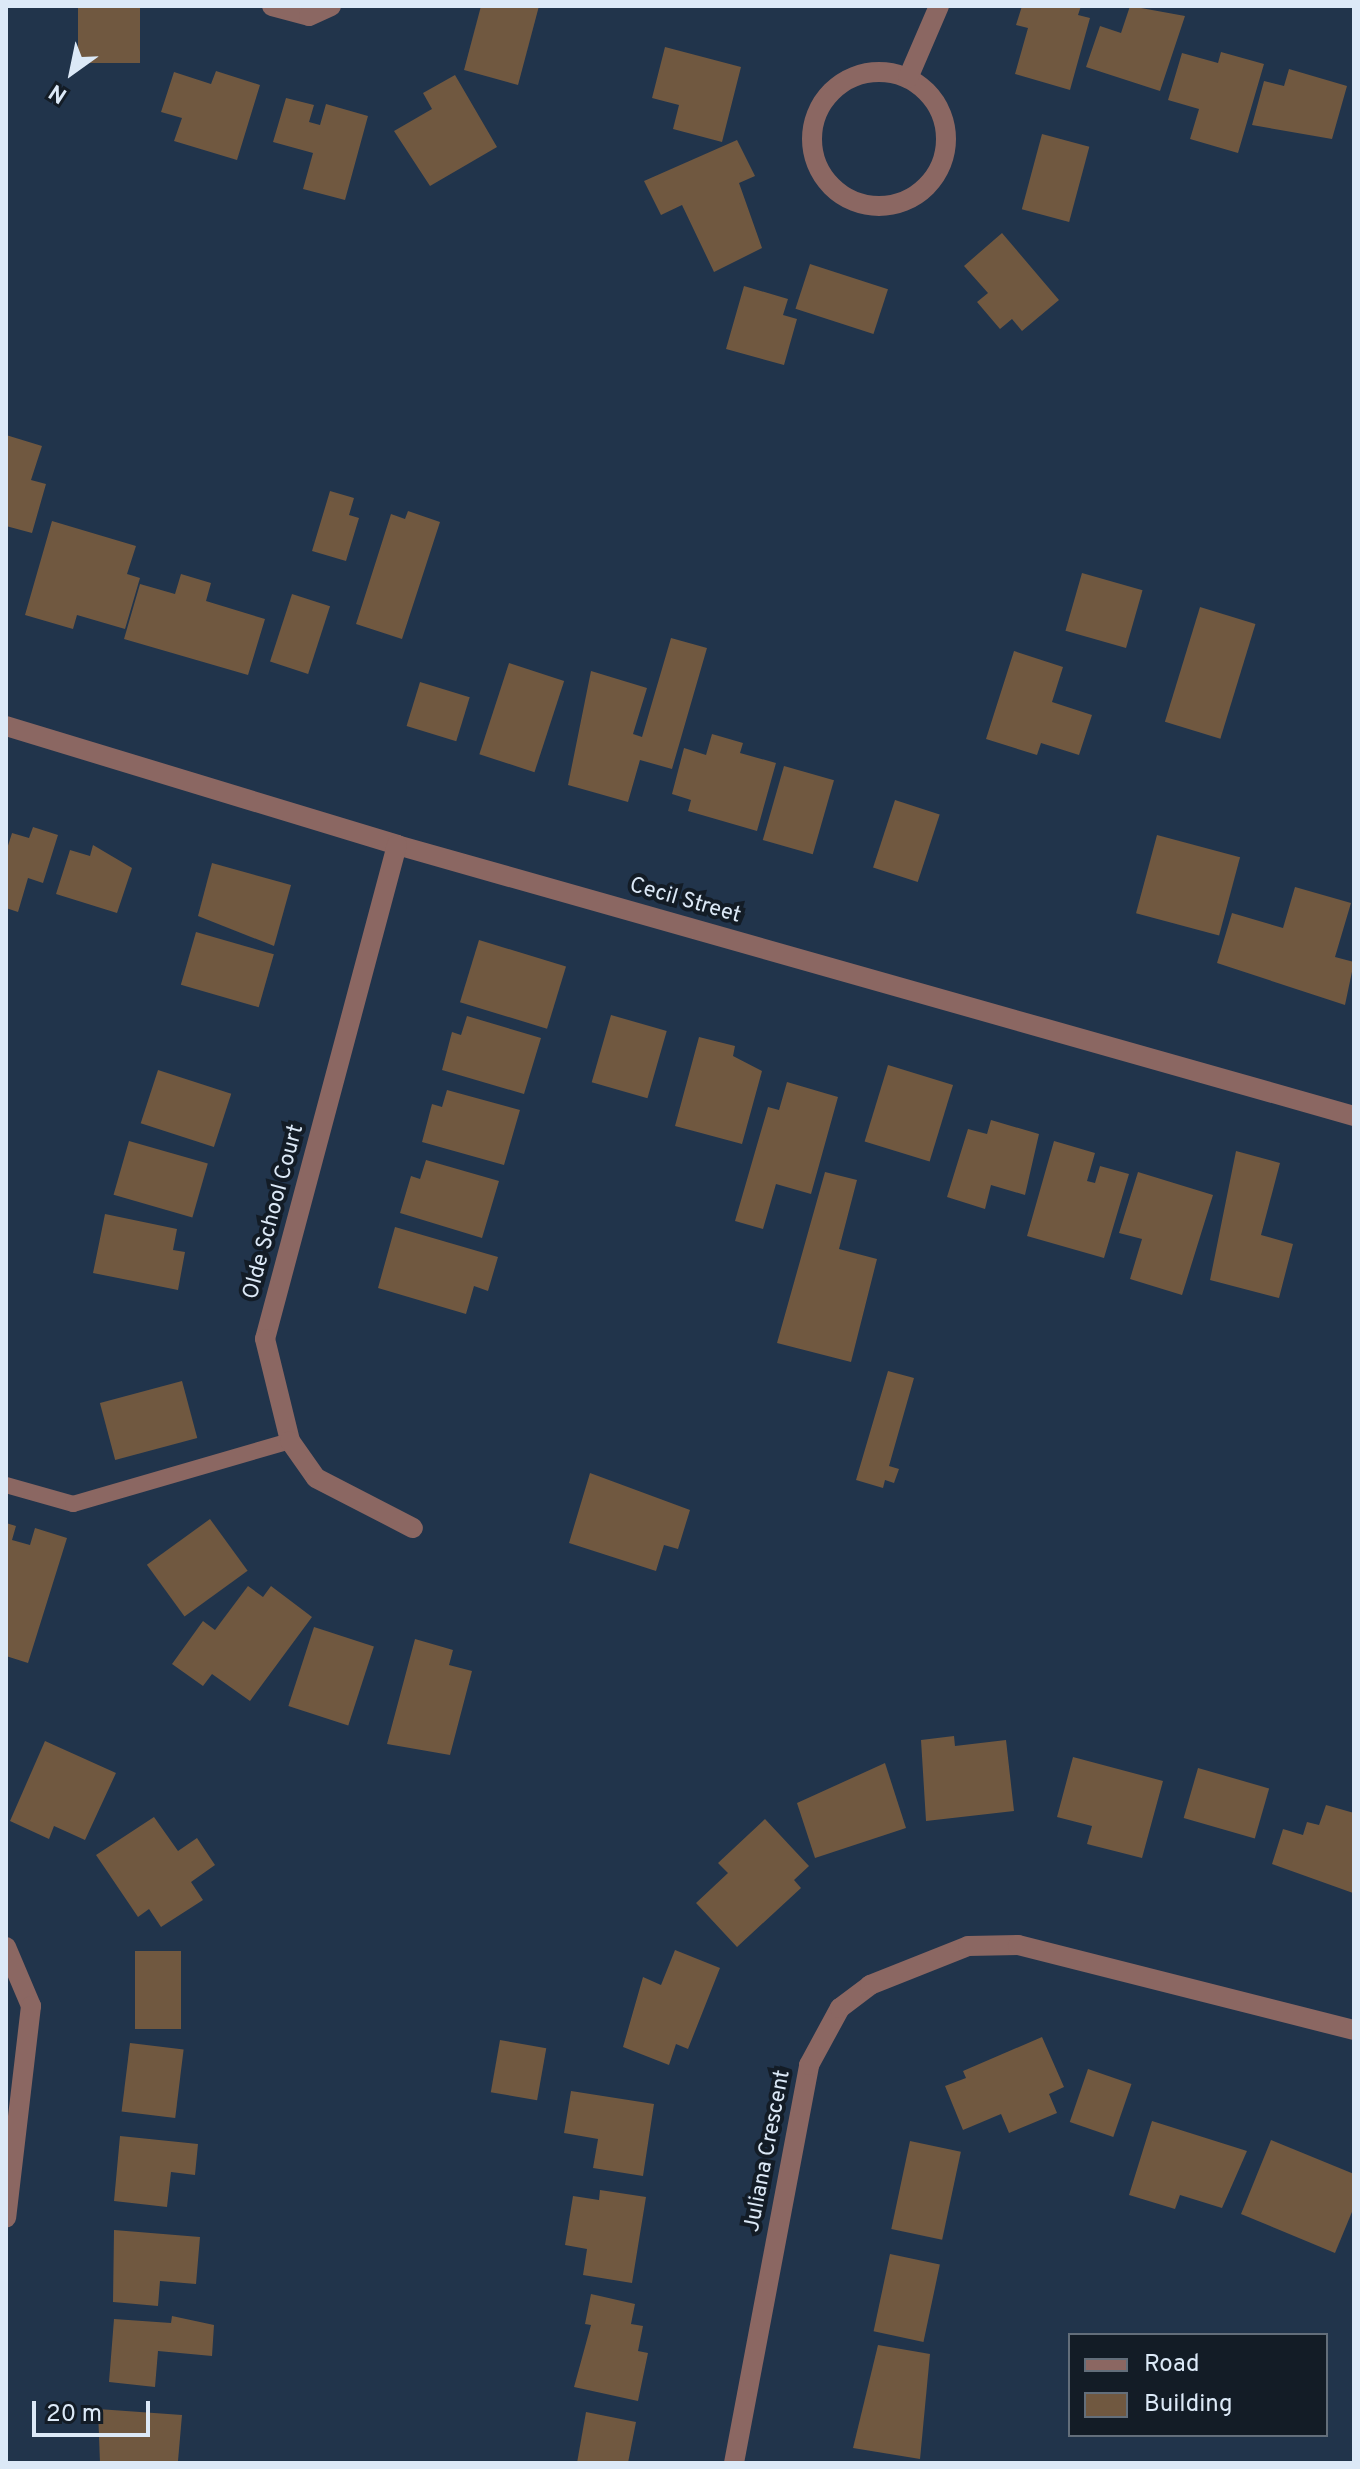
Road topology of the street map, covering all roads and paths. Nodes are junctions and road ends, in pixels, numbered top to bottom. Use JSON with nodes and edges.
{"nodes":[{"id":1,"x":272,"y":6,"type":"edge"},
{"id":2,"x":331,"y":6,"type":"edge"},
{"id":3,"x":939,"y":6,"type":"edge"},
{"id":4,"x":908,"y":78,"type":"junction"},
{"id":5,"x":6,"y":726,"type":"edge"},
{"id":6,"x":397,"y":845,"type":"junction"},
{"id":7,"x":1354,"y":1116,"type":"edge"},
{"id":8,"x":290,"y":1441,"type":"junction"},
{"id":9,"x":6,"y":1485,"type":"edge"},
{"id":10,"x":413,"y":1528,"type":"dead end"},
{"id":11,"x":6,"y":1947,"type":"edge"},
{"id":12,"x":1354,"y":2030,"type":"edge"},
{"id":13,"x":6,"y":2218,"type":"edge"},
{"id":14,"x":734,"y":2463,"type":"edge"}],
"edges":[{"from":1,"to":2,"type":"street"},
{"from":3,"to":4,"type":"street"},
{"from":4,"to":4,"type":"street"},
{"from":5,"to":6,"type":"street","name":"Cecil Street"},
{"from":6,"to":7,"type":"street","name":"Cecil Street"},
{"from":6,"to":8,"type":"street","name":"Olde School Court"},
{"from":8,"to":9,"type":"lane"},
{"from":8,"to":10,"type":"street","name":"Olde School Court"},
{"from":11,"to":13,"type":"street"},
{"from":12,"to":14,"type":"street","name":"Juliana Crescent"}]}
